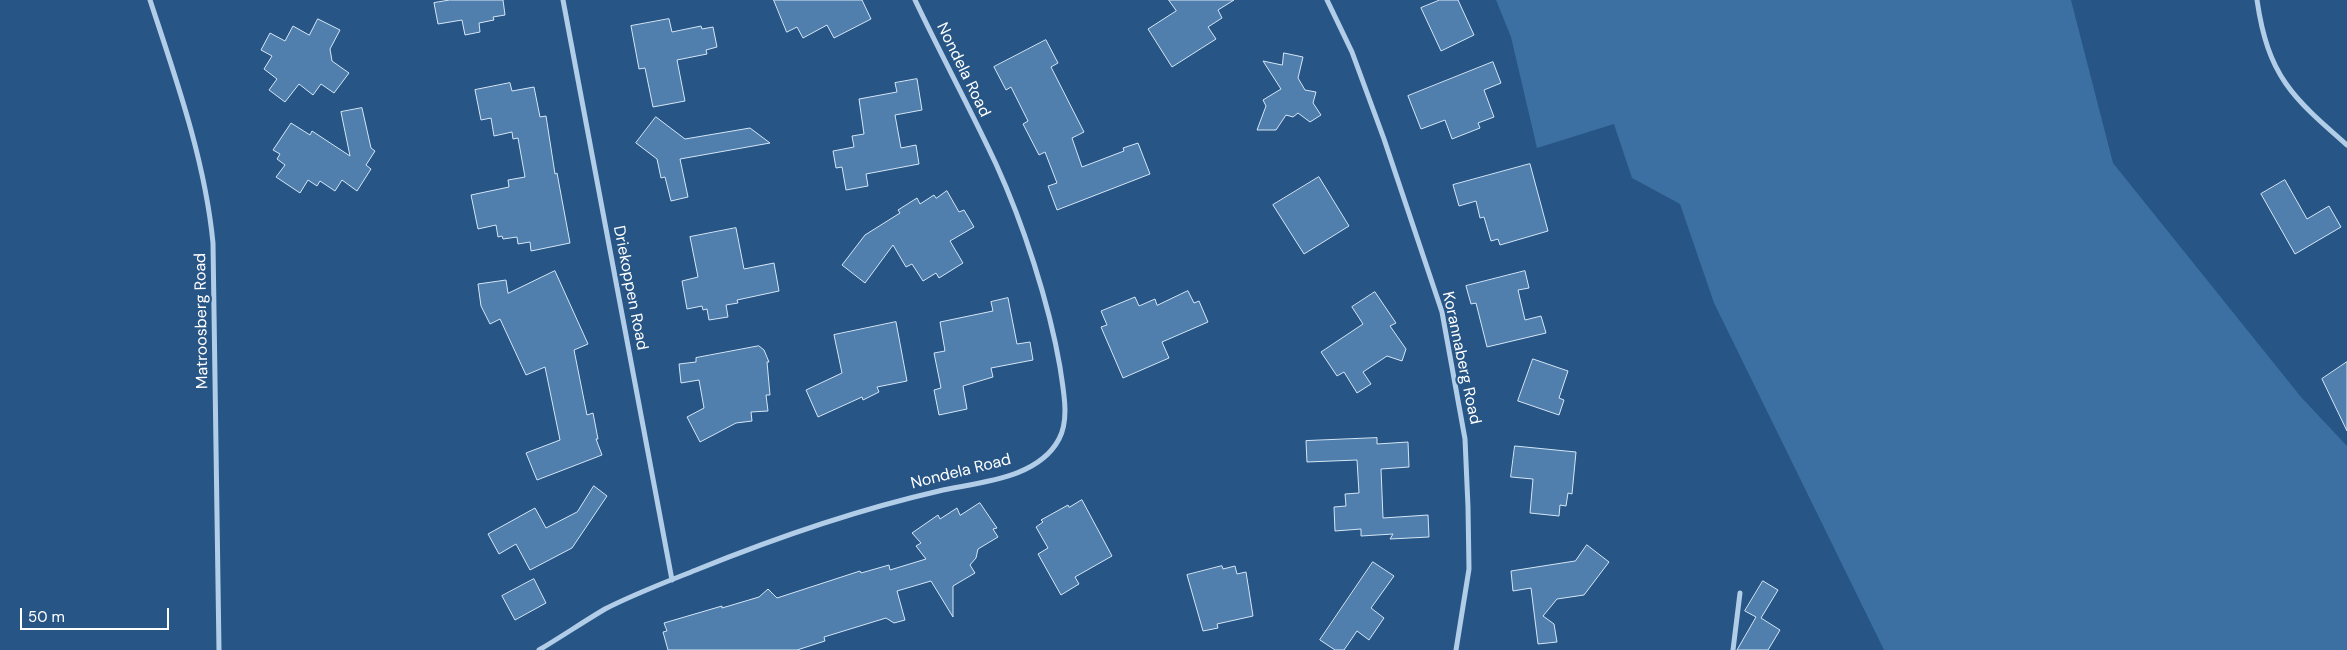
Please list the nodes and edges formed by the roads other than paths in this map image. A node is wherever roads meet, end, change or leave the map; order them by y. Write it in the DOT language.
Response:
graph roads {
  1 [pos="150,0"];
  2 [pos="563,0"];
  3 [pos="915,0"];
  4 [pos="1327,0"];
  5 [pos="2257,0"];
  6 [pos="2347,145"];
  7 [pos="672,580"];
  8 [pos="1740,592"];
  9 [pos="219,650"];
  10 [pos="539,650"];
  11 [pos="1456,650"];
  12 [pos="1733,650"];
  1 -- 9 [label="street, Matroosberg Road"];
  2 -- 7 [label="street, Driekoppen Road"];
  3 -- 7 [label="street, Nondela Road"];
  4 -- 11 [label="street, Korannaberg Road"];
  5 -- 6 [label="street"];
  7 -- 10 [label="street, Nondela Road"];
  8 -- 12 [label="street"];
}
